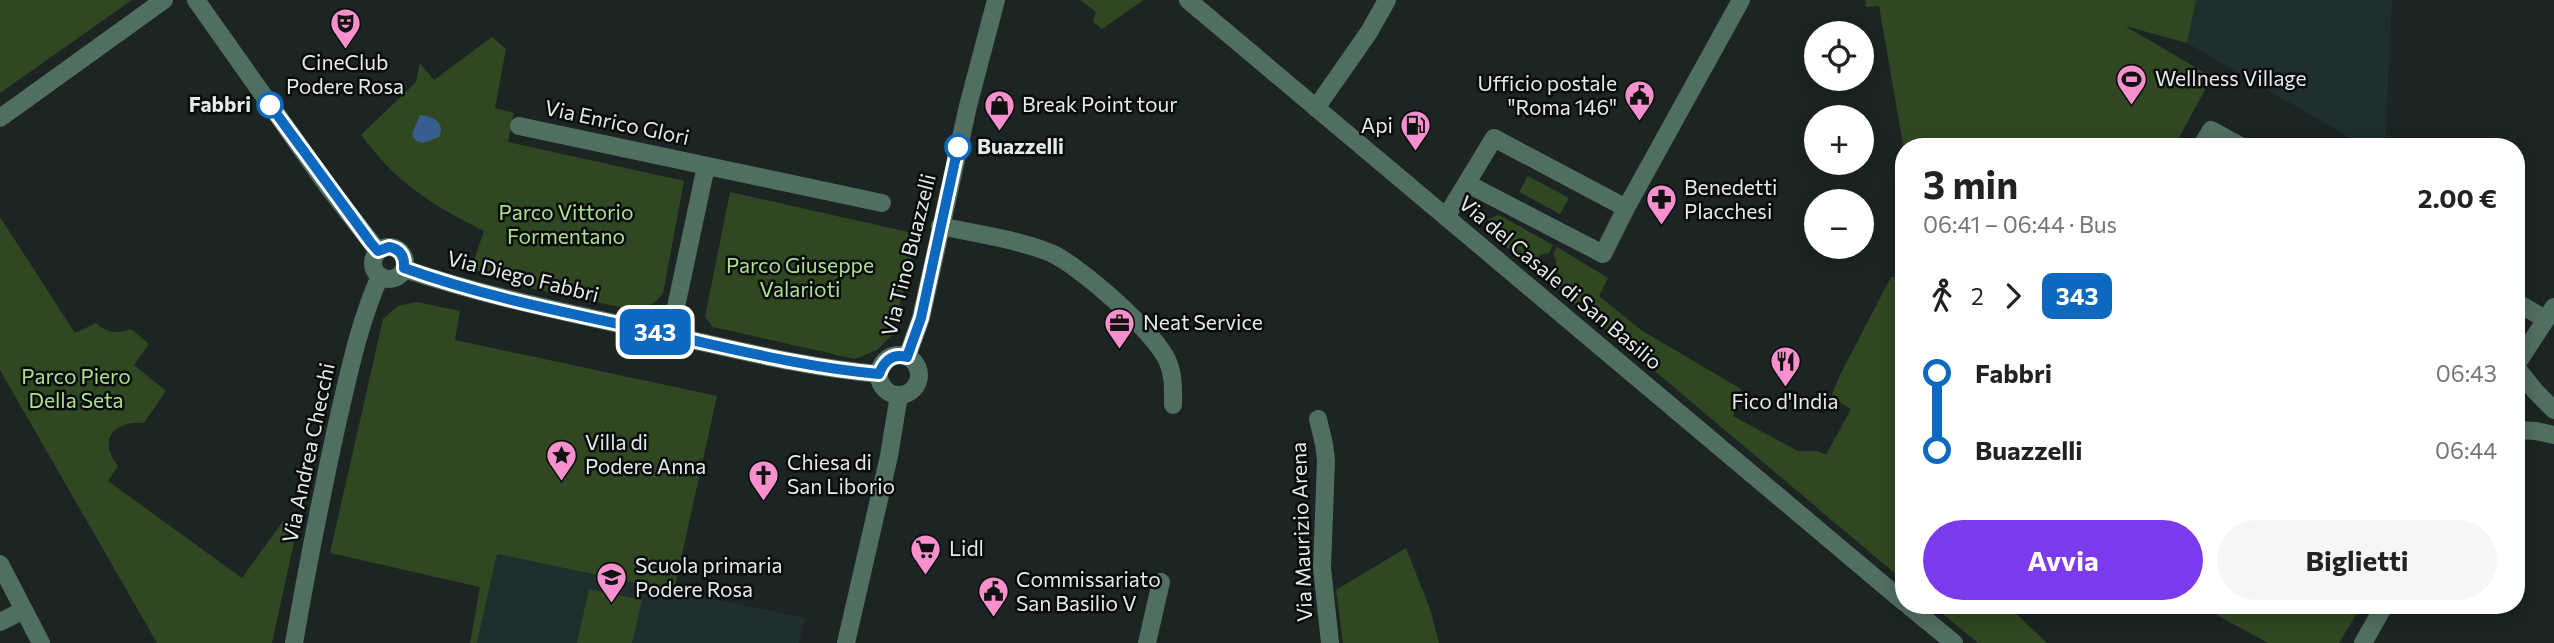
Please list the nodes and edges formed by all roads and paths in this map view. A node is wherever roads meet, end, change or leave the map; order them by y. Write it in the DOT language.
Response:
graph roads {
  1 [pos="164,0"];
  2 [pos="196,0"];
  3 [pos="996,0"];
  4 [pos="1188,0"];
  5 [pos="1387,0"];
  6 [pos="1736,2"];
  7 [pos="1316,108"];
  8 [pos="0,118"];
  9 [pos="519,126"];
  10 [pos="2206,138"];
  11 [pos="2226,138"];
  12 [pos="706,166"];
  13 [pos="1468,184"];
  14 [pos="882,203"];
  15 [pos="1626,208"];
  16 [pos="1447,217"];
  17 [pos="940,226"];
  18 [pos="378,251"];
  19 [pos="404,268"];
  20 [pos="380,276"];
  21 [pos="2525,305"];
  22 [pos="2550,313"];
  23 [pos="670,335"];
  24 [pos="2525,352"];
  25 [pos="907,357"];
  26 [pos="879,374"];
  27 [pos="2525,378"];
  28 [pos="900,395"];
  29 [pos="1173,405"];
  30 [pos="2554,410"];
  31 [pos="1318,419"];
  32 [pos="2525,430"];
  33 [pos="2554,435"];
  34 [pos="0,564"];
  35 [pos="1161,582"];
  36 [pos="1895,593"];
  37 [pos="24,611"];
  38 [pos="1919,614"];
  39 [pos="2379,614"];
  40 [pos="0,622"];
  41 [pos="41,643"];
  42 [pos="293,643"];
  43 [pos="846,643"];
  44 [pos="1147,643"];
  45 [pos="1330,643"];
  46 [pos="1954,643"];
  47 [pos="2363,643"];
  1 -- 8 [label="street"];
  2 -- 18 [label="street"];
  3 -- 17 [label="street, Via Tino Buazzelli"];
  4 -- 7 [label="street, Via del Casale di San Basilio"];
  5 -- 7 [label="street"];
  6 -- 15 [label="street"];
  7 -- 16 [label="street, Via del Casale di San Basilio"];
  9 -- 12 [label="street, Via Enrico Glori"];
  10 -- 11 [label="street"];
  12 -- 14 [label="street, Via Enrico Glori"];
  12 -- 23 [label="street, Via Enrico Glori"];
  13 -- 15 [label="street"];
  13 -- 15 [label="street"];
  13 -- 16 [label="street"];
  16 -- 36 [label="street, Via del Casale di San Basilio"];
  17 -- 25 [label="street, Via Tino Buazzelli"];
  17 -- 29 [label="street"];
  18 -- 19 [label="street"];
  18 -- 20 [label="street"];
  19 -- 20 [label="street"];
  19 -- 23 [label="street, Via Diego Fabbri"];
  20 -- 42 [label="street, Via Andrea Checchi"];
  21 -- 22 [label="street"];
  22 -- 24 [label="street"];
  23 -- 26 [label="street, Via Diego Fabbri"];
  25 -- 26 [label="street"];
  25 -- 28 [label="street"];
  26 -- 28 [label="street"];
  27 -- 30 [label="street"];
  28 -- 43 [label="street"];
  31 -- 45 [label="street, Via Maurizio Arena"];
  32 -- 33 [label="street"];
  34 -- 37 [label="street"];
  35 -- 44 [label="street"];
  37 -- 40 [label="street"];
  37 -- 41 [label="street"];
  38 -- 46 [label="street"];
  39 -- 47 [label="street"];
}
